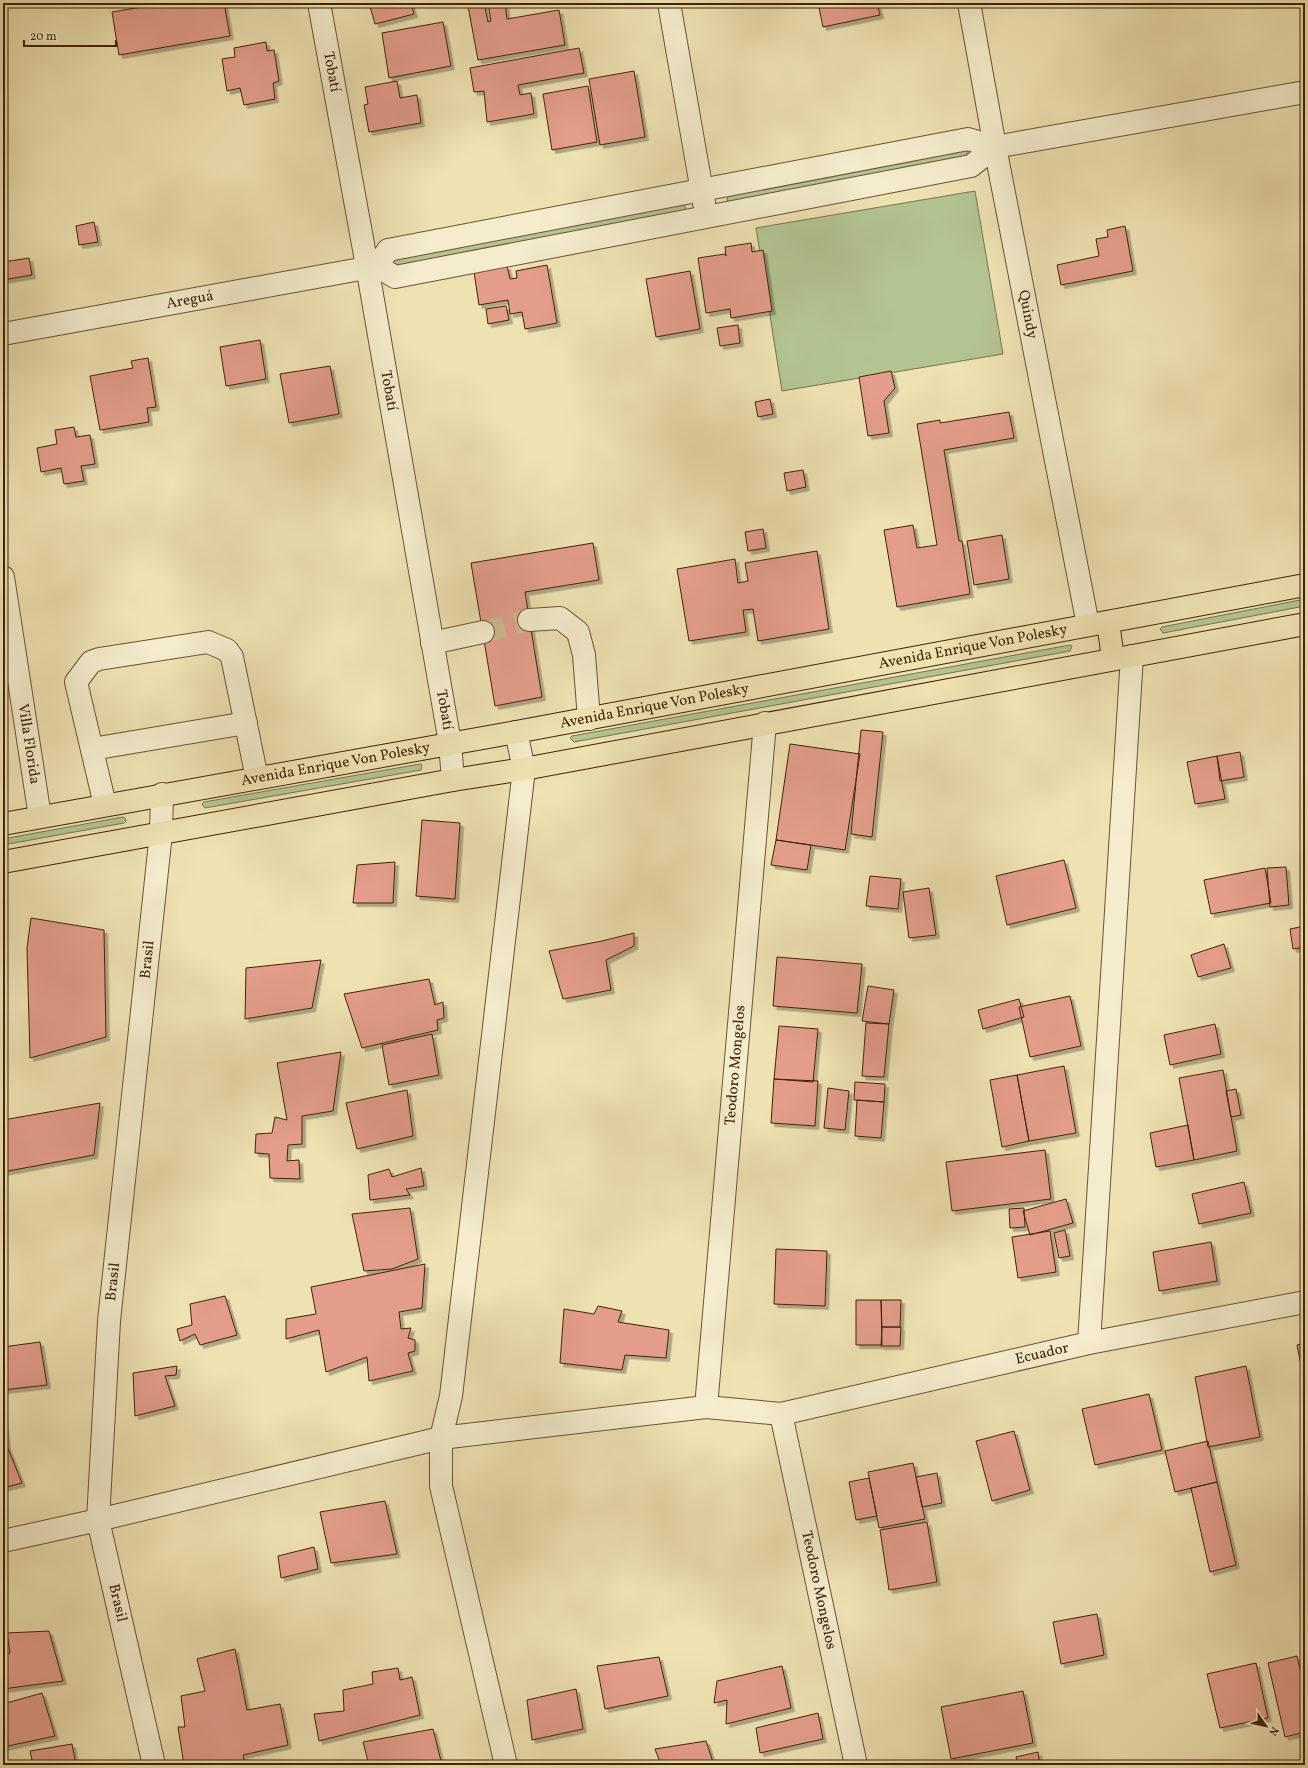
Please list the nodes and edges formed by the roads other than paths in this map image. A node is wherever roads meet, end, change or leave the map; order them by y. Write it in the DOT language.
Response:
graph roads {
  1 [pos="319,3"];
  2 [pos="669,3"];
  3 [pos="968,3"];
  4 [pos="1305,92"];
  5 [pos="995,147"];
  6 [pos="702,190"];
  7 [pos="707,217"];
  8 [pos="372,267"];
  9 [pos="3,334"];
  10 [pos="3,577"];
  11 [pos="1305,585"];
  12 [pos="529,620"];
  13 [pos="1098,623"];
  14 [pos="1305,624"];
  15 [pos="483,632"];
  16 [pos="432,643"];
  17 [pos="1123,657"];
  18 [pos="589,719"];
  19 [pos="246,723"];
  20 [pos="766,723"];
  21 [pos="516,732"];
  22 [pos="450,743"];
  23 [pos="92,749"];
  24 [pos="524,769"];
  25 [pos="257,778"];
  26 [pos="453,780"];
  27 [pos="162,794"];
  28 [pos="104,805"];
  29 [pos="40,817"];
  30 [pos="3,824"];
  31 [pos="161,833"];
  32 [pos="3,862"];
  33 [pos="1305,1302"];
  34 [pos="1089,1343"];
  35 [pos="706,1407"];
  36 [pos="781,1414"];
  37 [pos="441,1438"];
  38 [pos="98,1520"];
  39 [pos="3,1540"];
  40 [pos="154,1765"];
  41 [pos="506,1765"];
  42 [pos="856,1765"];
  1 -- 8 [label="street, Tobatí"];
  2 -- 6 [label="street"];
  3 -- 5 [label="street, Quindy"];
  4 -- 5 [label="street"];
  5 -- 6 [label="street"];
  5 -- 7 [label="street"];
  5 -- 13 [label="street, Quindy"];
  6 -- 7 [label="street"];
  6 -- 8 [label="street"];
  7 -- 8 [label="street"];
  8 -- 9 [label="street, Areguá"];
  8 -- 16 [label="street, Tobatí"];
  10 -- 29 [label="street, Villa Florida"];
  11 -- 13 [label="main road, Avenida Enrique Von Polesky"];
  12 -- 18 [label="street"];
  13 -- 17 [label="main road"];
  13 -- 18 [label="main road, Avenida Enrique Von Polesky"];
  14 -- 17 [label="main road"];
  15 -- 16 [label="street"];
  16 -- 22 [label="street, Tobatí"];
  17 -- 20 [label="main road"];
  17 -- 34 [label="street"];
  18 -- 21 [label="main road, Avenida Enrique Von Polesky"];
  19 -- 23 [label="street"];
  19 -- 23 [label="street"];
  19 -- 25 [label="street"];
  20 -- 24 [label="main road"];
  20 -- 35 [label="street, Teodoro Mongelos"];
  21 -- 22 [label="main road, Avenida Enrique Von Polesky"];
  21 -- 24 [label="street"];
  22 -- 25 [label="main road, Avenida Enrique Von Polesky"];
  22 -- 26 [label="street, Tobatí"];
  23 -- 28 [label="street"];
  24 -- 26 [label="main road"];
  24 -- 37 [label="street"];
  25 -- 27 [label="main road, Avenida Enrique Von Polesky"];
  26 -- 31 [label="main road"];
  27 -- 28 [label="main road, Avenida Enrique Von Polesky"];
  27 -- 31 [label="street, Brasil"];
  28 -- 29 [label="main road, Avenida Enrique Von Polesky"];
  29 -- 30 [label="main road, Avenida Enrique Von Polesky"];
  31 -- 32 [label="main road"];
  31 -- 38 [label="street, Brasil"];
  33 -- 34 [label="street, Ecuador"];
  34 -- 36 [label="street, Ecuador"];
  35 -- 36 [label="street, Ecuador"];
  35 -- 37 [label="street, Ecuador"];
  36 -- 42 [label="street, Teodoro Mongelos"];
  37 -- 38 [label="street, Ecuador"];
  37 -- 41 [label="street"];
  38 -- 39 [label="street, Ecuador"];
  38 -- 40 [label="street, Brasil"];
}
